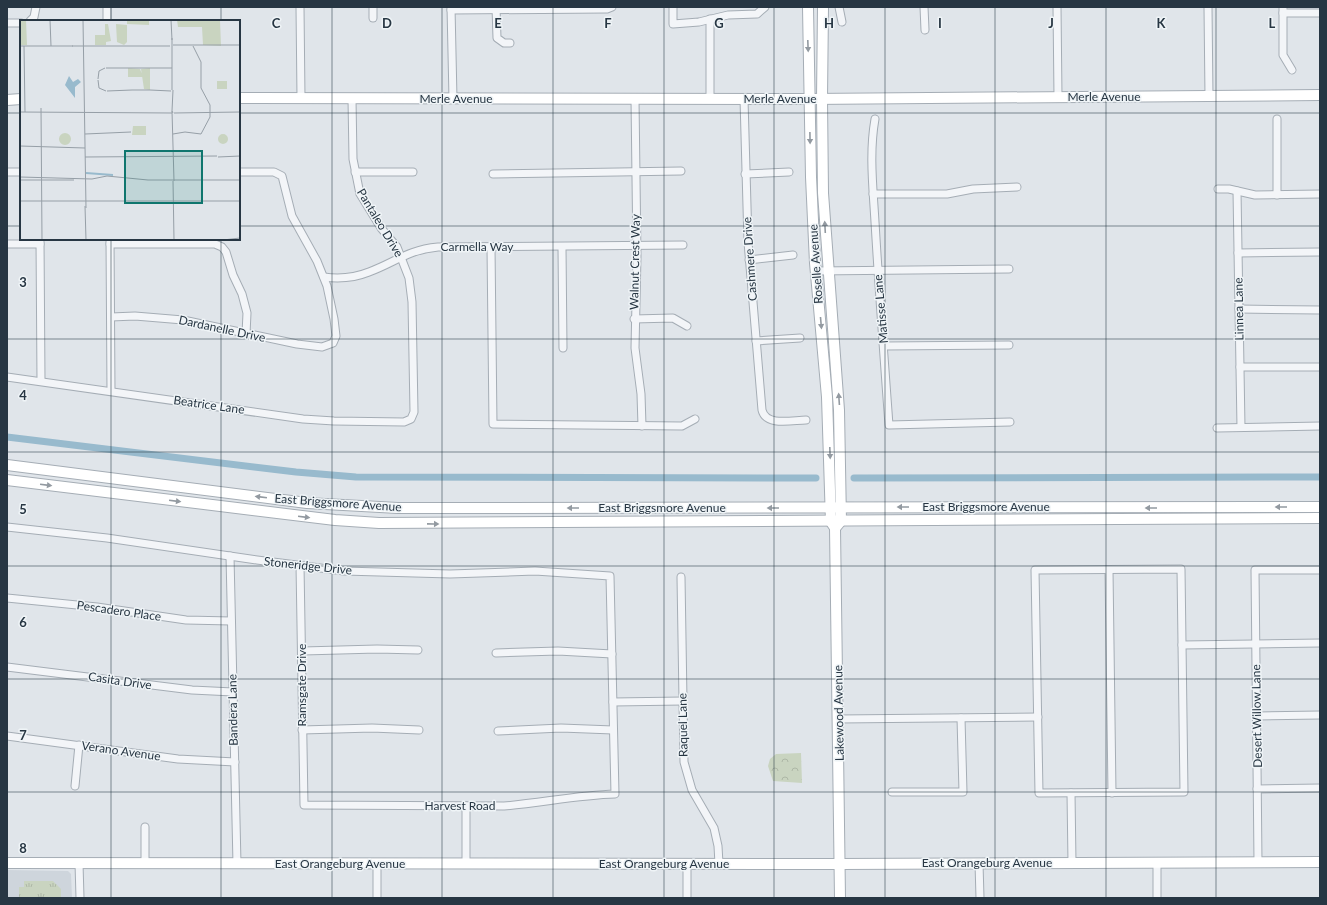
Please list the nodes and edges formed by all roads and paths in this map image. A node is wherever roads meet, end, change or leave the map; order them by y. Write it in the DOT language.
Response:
graph roads {
  1 [pos="36,7"];
  2 [pos="107,7"];
  3 [pos="300,7"];
  4 [pos="373,7"];
  5 [pos="612,7"];
  6 [pos="673,7"];
  7 [pos="808,7"];
  8 [pos="823,7"];
  9 [pos="839,7"];
  10 [pos="924,7"];
  11 [pos="1057,7"];
  12 [pos="1208,7"];
  13 [pos="451,8"];
  14 [pos="496,8"];
  15 [pos="764,8"];
  16 [pos="1283,10"];
  17 [pos="1320,13"];
  18 [pos="373,18"];
  19 [pos="710,19"];
  20 [pos="32,20"];
  21 [pos="108,20"];
  22 [pos="20,22"];
  23 [pos="842,22"];
  24 [pos="7,23"];
  25 [pos="925,30"];
  26 [pos="510,43"];
  27 [pos="1292,70"];
  28 [pos="1320,95"];
  29 [pos="1209,97"];
  30 [pos="240,98"];
  31 [pos="301,98"];
  32 [pos="453,98"];
  33 [pos="635,98"];
  34 [pos="710,98"];
  35 [pos="822,98"];
  36 [pos="1058,98"];
  37 [pos="20,99"];
  38 [pos="352,99"];
  39 [pos="744,99"];
  40 [pos="810,99"];
  41 [pos="7,100"];
  42 [pos="875,119"];
  43 [pos="1276,119"];
  44 [pos="681,171"];
  45 [pos="7,172"];
  46 [pos="20,172"];
  47 [pos="240,172"];
  48 [pos="355,172"];
  49 [pos="413,172"];
  50 [pos="636,172"];
  51 [pos="789,172"];
  52 [pos="493,174"];
  53 [pos="745,174"];
  54 [pos="1017,187"];
  55 [pos="1218,189"];
  56 [pos="1238,191"];
  57 [pos="873,194"];
  58 [pos="1320,194"];
  59 [pos="1278,195"];
  60 [pos="110,241"];
  61 [pos="40,242"];
  62 [pos="7,244"];
  63 [pos="683,245"];
  64 [pos="562,246"];
  65 [pos="637,246"];
  66 [pos="490,247"];
  67 [pos="1320,252"];
  68 [pos="1238,254"];
  69 [pos="793,255"];
  70 [pos="401,256"];
  71 [pos="749,260"];
  72 [pos="1009,269"];
  73 [pos="877,270"];
  74 [pos="816,271"];
  75 [pos="828,271"];
  76 [pos="324,277"];
  77 [pos="1239,309"];
  78 [pos="1320,310"];
  79 [pos="111,317"];
  80 [pos="634,319"];
  81 [pos="687,326"];
  82 [pos="246,334"];
  83 [pos="800,338"];
  84 [pos="756,341"];
  85 [pos="1009,345"];
  86 [pos="884,346"];
  87 [pos="563,348"];
  88 [pos="1240,367"];
  89 [pos="1320,368"];
  90 [pos="7,377"];
  91 [pos="41,381"];
  92 [pos="111,391"];
  93 [pos="411,419"];
  94 [pos="695,419"];
  95 [pos="806,420"];
  96 [pos="1010,422"];
  97 [pos="642,426"];
  98 [pos="1320,426"];
  99 [pos="1241,427"];
  100 [pos="1217,428"];
  101 [pos="7,465"];
  102 [pos="7,480"];
  103 [pos="836,507"];
  104 [pos="1320,507"];
  105 [pos="1320,518"];
  106 [pos="836,524"];
  107 [pos="7,527"];
  108 [pos="230,556"];
  109 [pos="300,565"];
  110 [pos="1109,570"];
  111 [pos="1320,570"];
  112 [pos="680,577"];
  113 [pos="7,598"];
  114 [pos="231,621"];
  115 [pos="1256,643"];
  116 [pos="1320,643"];
  117 [pos="1182,645"];
  118 [pos="418,650"];
  119 [pos="303,651"];
  120 [pos="496,653"];
  121 [pos="612,654"];
  122 [pos="7,667"];
  123 [pos="233,692"];
  124 [pos="683,701"];
  125 [pos="613,702"];
  126 [pos="1320,715"];
  127 [pos="1257,716"];
  128 [pos="1038,717"];
  129 [pos="961,718"];
  130 [pos="839,719"];
  131 [pos="302,730"];
  132 [pos="419,730"];
  133 [pos="613,730"];
  134 [pos="498,731"];
  135 [pos="7,736"];
  136 [pos="79,745"];
  137 [pos="235,762"];
  138 [pos="75,786"];
  139 [pos="1320,788"];
  140 [pos="1257,789"];
  141 [pos="892,792"];
  142 [pos="1071,793"];
  143 [pos="1112,793"];
  144 [pos="304,805"];
  145 [pos="466,806"];
  146 [pos="145,827"];
  147 [pos="1258,862"];
  148 [pos="1320,862"];
  149 [pos="7,863"];
  150 [pos="79,863"];
  151 [pos="145,863"];
  152 [pos="979,863"];
  153 [pos="1072,863"];
  154 [pos="1157,863"];
  155 [pos="237,864"];
  156 [pos="377,864"];
  157 [pos="466,864"];
  158 [pos="687,864"];
  159 [pos="719,864"];
  160 [pos="840,864"];
  161 [pos="80,898"];
  162 [pos="377,898"];
  163 [pos="688,898"];
  164 [pos="840,898"];
  165 [pos="980,898"];
  166 [pos="1157,898"];
  1 -- 20 [label="street"];
  2 -- 21 [label="street"];
  3 -- 31 [label="street"];
  4 -- 18 [label="street"];
  5 -- 14 [label="street"];
  6 -- 19 [label="street"];
  7 -- 40 [label="main road, Roselle Avenue, one-way"];
  8 -- 35 [label="main road, Roselle Avenue"];
  9 -- 23 [label="street"];
  10 -- 25 [label="street"];
  11 -- 36 [label="street"];
  12 -- 29 [label="street"];
  13 -- 14 [label="street"];
  13 -- 32 [label="street"];
  14 -- 26 [label="street"];
  15 -- 19 [label="street"];
  16 -- 17 [label="street"];
  16 -- 27 [label="street"];
  19 -- 34 [label="street"];
  22 -- 24 [label="street"];
  28 -- 29 [label="main road, Merle Avenue"];
  29 -- 36 [label="main road, Merle Avenue"];
  30 -- 31 [label="main road, Merle Avenue"];
  31 -- 38 [label="main road, Merle Avenue"];
  32 -- 33 [label="main road, Merle Avenue"];
  32 -- 38 [label="main road, Merle Avenue"];
  33 -- 34 [label="main road, Merle Avenue"];
  33 -- 50 [label="street, Walnut Crest Way"];
  34 -- 39 [label="main road, Merle Avenue"];
  35 -- 36 [label="main road, Merle Avenue"];
  35 -- 40 [label="main road, Merle Avenue"];
  75 -- 35 [label="main road, Roselle Avenue, one-way"];
  37 -- 41 [label="main road"];
  38 -- 48 [label="street, Pantaleo Drive"];
  39 -- 40 [label="main road, Merle Avenue"];
  39 -- 53 [label="street, Cashmere Drive"];
  40 -- 74 [label="main road, Roselle Avenue, one-way"];
  42 -- 57 [label="street, Matisse Lane"];
  43 -- 59 [label="street"];
  44 -- 50 [label="street"];
  45 -- 46 [label="street"];
  47 -- 76 [label="street"];
  48 -- 49 [label="street"];
  48 -- 70 [label="street, Pantaleo Drive"];
  50 -- 52 [label="street"];
  50 -- 65 [label="street, Walnut Crest Way"];
  51 -- 53 [label="street"];
  53 -- 71 [label="street, Cashmere Drive"];
  54 -- 57 [label="street"];
  55 -- 56 [label="street"];
  56 -- 59 [label="street"];
  56 -- 68 [label="street, Linnea Lane"];
  57 -- 73 [label="street, Matisse Lane"];
  58 -- 59 [label="street"];
  60 -- 79 [label="street"];
  60 -- 82 [label="street"];
  61 -- 62 [label="street"];
  61 -- 91 [label="street"];
  63 -- 65 [label="street, Carmella Way"];
  64 -- 65 [label="street, Carmella Way"];
  64 -- 66 [label="street, Carmella Way"];
  64 -- 87 [label="street"];
  65 -- 80 [label="street, Walnut Crest Way"];
  66 -- 70 [label="street, Carmella Way"];
  66 -- 97 [label="street"];
  67 -- 68 [label="street"];
  68 -- 77 [label="street, Linnea Lane"];
  69 -- 71 [label="street"];
  70 -- 76 [label="street, Carmella Way"];
  70 -- 93 [label="street, Pantaleo Drive"];
  71 -- 84 [label="street, Cashmere Drive"];
  72 -- 73 [label="street"];
  73 -- 75 [label="street"];
  73 -- 86 [label="street, Matisse Lane"];
  74 -- 75 [label="street"];
  74 -- 103 [label="main road, Roselle Avenue, one-way"];
  103 -- 75 [label="main road, Roselle Avenue, one-way"];
  76 -- 82 [label="street, Dardanelle Drive"];
  77 -- 78 [label="street"];
  77 -- 88 [label="street, Linnea Lane"];
  79 -- 82 [label="street, Dardanelle Drive"];
  79 -- 92 [label="street"];
  80 -- 81 [label="street"];
  80 -- 97 [label="street, Walnut Crest Way"];
  83 -- 84 [label="street"];
  84 -- 95 [label="street, Cashmere Drive"];
  85 -- 86 [label="street"];
  86 -- 96 [label="street, Matisse Lane"];
  88 -- 89 [label="street"];
  88 -- 99 [label="street, Linnea Lane"];
  90 -- 91 [label="street, Beatrice Lane"];
  91 -- 92 [label="street, Beatrice Lane"];
  92 -- 93 [label="street, Beatrice Lane"];
  94 -- 97 [label="street"];
  98 -- 99 [label="street"];
  99 -- 100 [label="street"];
  103 -- 101 [label="main road, East Briggsmore Avenue, one-way"];
  102 -- 106 [label="main road, East Briggsmore Avenue, one-way"];
  104 -- 103 [label="main road, East Briggsmore Avenue, one-way"];
  103 -- 106 [label="main road, Roselle Avenue"];
  105 -- 106 [label="main road, East Briggsmore Avenue"];
  106 -- 130 [label="main road, Lakewood Avenue"];
  107 -- 108 [label="street, Stoneridge Drive"];
  108 -- 109 [label="street, Stoneridge Drive"];
  108 -- 114 [label="street, Bandera Lane"];
  109 -- 119 [label="street, Ramsgate Drive"];
  109 -- 121 [label="street, Stoneridge Drive"];
  110 -- 117 [label="street"];
  110 -- 128 [label="street"];
  110 -- 143 [label="street"];
  111 -- 115 [label="street, Desert Willow Lane"];
  112 -- 124 [label="street, Raquel Lane"];
  113 -- 114 [label="street, Pescadero Place"];
  114 -- 123 [label="street, Bandera Lane"];
  115 -- 116 [label="street"];
  115 -- 117 [label="street"];
  115 -- 127 [label="street, Desert Willow Lane"];
  117 -- 143 [label="street"];
  118 -- 119 [label="street"];
  119 -- 131 [label="street, Ramsgate Drive"];
  120 -- 121 [label="street"];
  121 -- 125 [label="street"];
  122 -- 123 [label="street, Casita Drive"];
  123 -- 137 [label="street, Bandera Lane"];
  124 -- 125 [label="street"];
  124 -- 159 [label="street, Raquel Lane"];
  125 -- 133 [label="street"];
  126 -- 127 [label="street"];
  127 -- 140 [label="street, Desert Willow Lane"];
  128 -- 129 [label="street"];
  128 -- 142 [label="street"];
  129 -- 130 [label="street"];
  129 -- 141 [label="street"];
  130 -- 160 [label="main road, Lakewood Avenue"];
  131 -- 132 [label="street"];
  131 -- 144 [label="street, Ramsgate Drive"];
  133 -- 134 [label="street"];
  133 -- 145 [label="street, Harvest Road"];
  135 -- 136 [label="street, Verano Avenue"];
  136 -- 137 [label="street, Verano Avenue"];
  136 -- 138 [label="street"];
  137 -- 155 [label="street, Bandera Lane"];
  139 -- 140 [label="street"];
  140 -- 147 [label="street, Desert Willow Lane"];
  142 -- 143 [label="street"];
  142 -- 153 [label="street"];
  144 -- 145 [label="street, Harvest Road"];
  145 -- 157 [label="street"];
  146 -- 151 [label="street"];
  147 -- 148 [label="main road, East Orangeburg Avenue"];
  147 -- 154 [label="main road, East Orangeburg Avenue"];
  149 -- 150 [label="main road, East Orangeburg Avenue"];
  150 -- 151 [label="main road, East Orangeburg Avenue"];
  150 -- 161 [label="street"];
  151 -- 155 [label="main road, East Orangeburg Avenue"];
  152 -- 153 [label="main road, East Orangeburg Avenue"];
  152 -- 160 [label="main road, East Orangeburg Avenue"];
  152 -- 165 [label="street"];
  153 -- 154 [label="main road, East Orangeburg Avenue"];
  154 -- 166 [label="street"];
  155 -- 156 [label="main road, East Orangeburg Avenue"];
  156 -- 157 [label="main road, East Orangeburg Avenue"];
  156 -- 162 [label="street"];
  157 -- 158 [label="main road, East Orangeburg Avenue"];
  158 -- 159 [label="main road, East Orangeburg Avenue"];
  158 -- 163 [label="street"];
  159 -- 160 [label="main road, East Orangeburg Avenue"];
  160 -- 164 [label="main road, Lakewood Avenue"];
}
